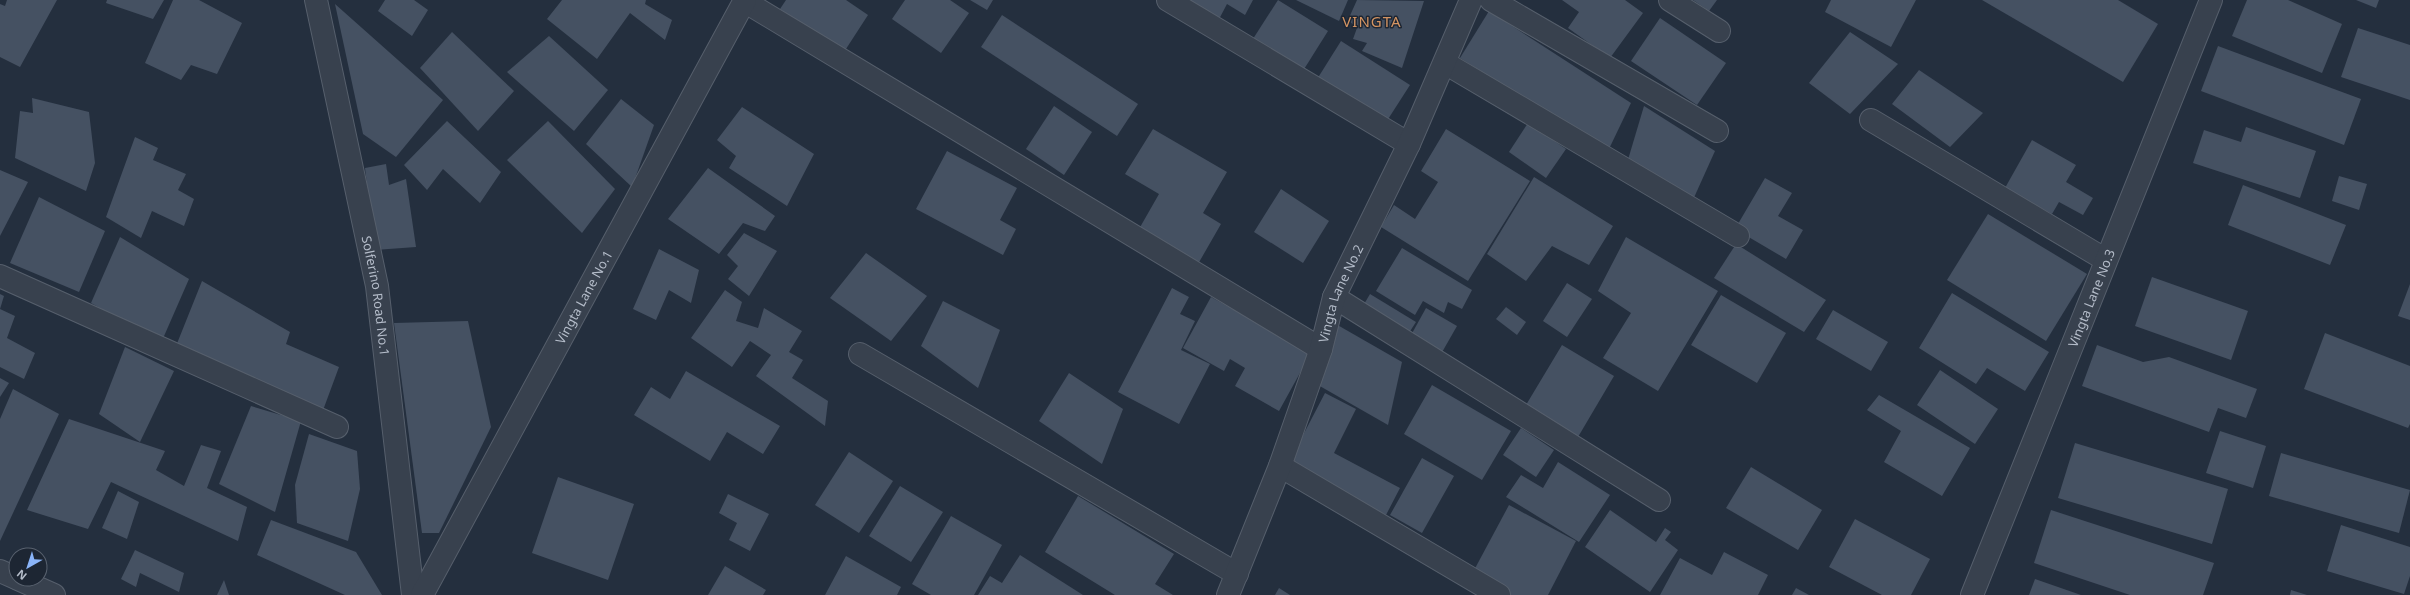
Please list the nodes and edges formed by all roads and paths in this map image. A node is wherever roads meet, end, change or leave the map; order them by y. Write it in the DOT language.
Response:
graph roads {
  1 [pos="316,0"];
  2 [pos="1168,0"];
  3 [pos="1471,0"];
  4 [pos="1491,0"];
  5 [pos="1670,0"];
  6 [pos="2211,0"];
  7 [pos="745,1"];
  8 [pos="1719,31"];
  9 [pos="1445,63"];
  10 [pos="1871,120"];
  11 [pos="1717,131"];
  12 [pos="1409,144"];
  13 [pos="1738,236"];
  14 [pos="2106,260"];
  15 [pos="0,276"];
  16 [pos="1334,297"];
  17 [pos="1321,349"];
  18 [pos="860,354"];
  19 [pos="337,427"];
  20 [pos="1280,466"];
  21 [pos="1659,500"];
  22 [pos="1238,574"];
  23 [pos="37,587"];
  24 [pos="54,595"];
  25 [pos="413,595"];
  26 [pos="422,595"];
  27 [pos="1228,595"];
  28 [pos="1499,595"];
  29 [pos="1972,595"];
  1 -- 25 [label="street, Solferino Road No.1"];
  2 -- 12 [label="street"];
  3 -- 9 [label="street, Vingta Lane No.2"];
  4 -- 11 [label="street"];
  5 -- 8 [label="street"];
  6 -- 14 [label="street, Vingta Lane No.3"];
  7 -- 17 [label="street"];
  7 -- 26 [label="street, Vingta Lane No.1"];
  9 -- 12 [label="street, Vingta Lane No.2"];
  9 -- 13 [label="street"];
  10 -- 14 [label="street"];
  12 -- 16 [label="street, Vingta Lane No.2"];
  14 -- 29 [label="street, Vingta Lane No.3"];
  15 -- 19 [label="street"];
  16 -- 17 [label="street, Vingta Lane No.2"];
  16 -- 21 [label="street"];
  17 -- 20 [label="street, Vingta Lane No.2"];
  18 -- 22 [label="street"];
  20 -- 22 [label="street, Vingta Lane No.2"];
  20 -- 28 [label="street"];
  22 -- 27 [label="street, Vingta Lane No.2"];
  23 -- 24 [label="street"];
}
